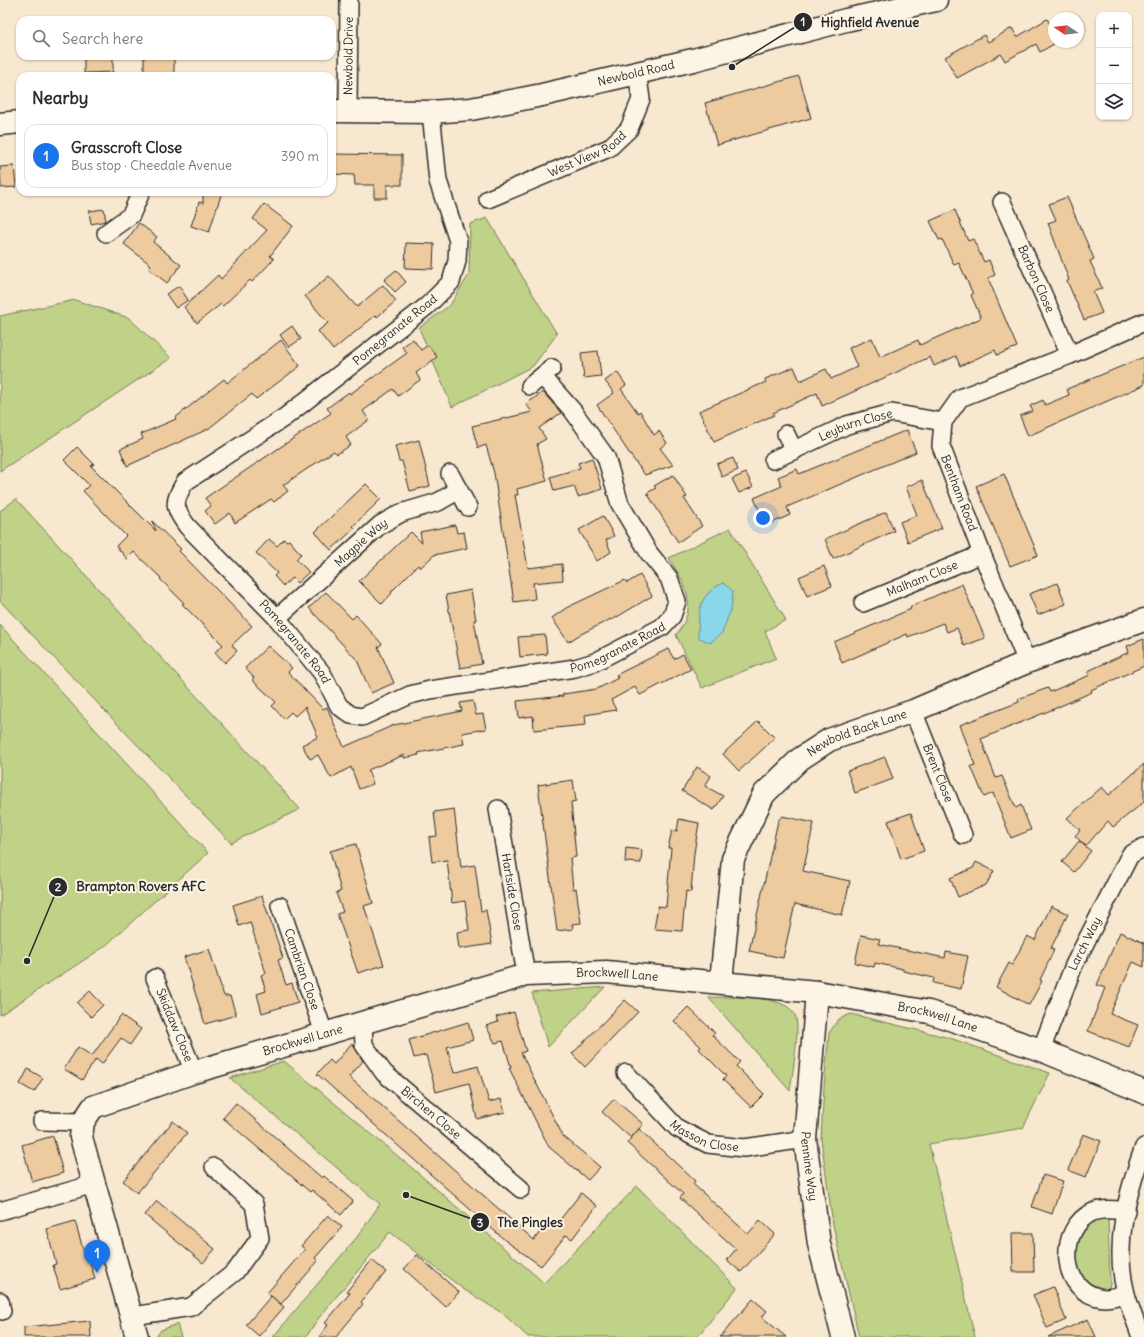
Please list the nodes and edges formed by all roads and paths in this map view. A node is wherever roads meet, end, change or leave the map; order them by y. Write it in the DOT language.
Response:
graph roads {
  1 [pos="349,0"];
  2 [pos="936,0"];
  3 [pos="636,72"];
  4 [pos="340,111"];
  5 [pos="431,112"];
  6 [pos="16,122"];
  7 [pos="0,124"];
  8 [pos="139,196"];
  9 [pos="488,199"];
  10 [pos="1002,202"];
  11 [pos="106,233"];
  12 [pos="1144,322"];
  13 [pos="1070,355"];
  14 [pos="542,377"];
  15 [pos="943,422"];
  16 [pos="786,434"];
  17 [pos="794,450"];
  18 [pos="773,460"];
  19 [pos="450,474"];
  20 [pos="459,490"];
  21 [pos="468,507"];
  22 [pos="982,554"];
  23 [pos="863,603"];
  24 [pos="276,618"];
  25 [pos="1144,620"];
  26 [pos="1027,662"];
  27 [pos="912,711"];
  28 [pos="498,809"];
  29 [pos="963,835"];
  30 [pos="1144,847"];
  31 [pos="280,906"];
  32 [pos="526,975"];
  33 [pos="155,978"];
  34 [pos="721,982"];
  35 [pos="817,992"];
  36 [pos="363,1023"];
  37 [pos="324,1033"];
  38 [pos="1041,1050"];
  39 [pos="194,1072"];
  40 [pos="626,1073"];
  41 [pos="1144,1092"];
  42 [pos="88,1114"];
  43 [pos="42,1122"];
  44 [pos="805,1139"];
  45 [pos="1144,1148"];
  46 [pos="214,1168"];
  47 [pos="94,1184"];
  48 [pos="521,1189"];
  49 [pos="0,1210"];
  50 [pos="1126,1211"];
  51 [pos="1126,1294"];
  52 [pos="133,1316"];
  53 [pos="137,1337"];
  54 [pos="843,1337"];
  55 [pos="1141,1337"];
  1 -- 4 [label="street, Newbold Drive"];
  2 -- 3 [label="street, Newbold Road"];
  3 -- 5 [label="street, Newbold Road"];
  3 -- 9 [label="street, West View Road"];
  4 -- 5 [label="street, Newbold Road"];
  5 -- 24 [label="street, Pomegranate Road"];
  6 -- 7 [label="street"];
  8 -- 11 [label="street"];
  10 -- 13 [label="street, Barbon Close"];
  12 -- 13 [label="street"];
  13 -- 15 [label="street"];
  14 -- 24 [label="street, Pomegranate Road"];
  15 -- 17 [label="street, Leyburn Close"];
  15 -- 22 [label="street, Bentham Road"];
  16 -- 17 [label="street"];
  17 -- 18 [label="street, Leyburn Close"];
  19 -- 20 [label="street"];
  20 -- 21 [label="street"];
  20 -- 24 [label="street, Magpie Way"];
  22 -- 23 [label="street, Malham Close"];
  22 -- 26 [label="street, Bentham Road"];
  25 -- 26 [label="street, Newbold Back Lane"];
  26 -- 27 [label="street, Newbold Back Lane"];
  27 -- 29 [label="street, Brent Close"];
  27 -- 34 [label="street, Newbold Back Lane"];
  28 -- 32 [label="street, Hartside Close"];
  30 -- 38 [label="street, Larch Way"];
  31 -- 37 [label="street, Cambrian Close"];
  32 -- 34 [label="street, Brockwell Lane"];
  32 -- 36 [label="street, Brockwell Lane"];
  33 -- 39 [label="street, Skiddaw Close"];
  34 -- 35 [label="street, Brockwell Lane"];
  35 -- 38 [label="street, Brockwell Lane"];
  35 -- 44 [label="street, Pennine Way"];
  36 -- 37 [label="street, Brockwell Lane"];
  36 -- 48 [label="street, Birchen Close"];
  37 -- 39 [label="street, Brockwell Lane"];
  38 -- 41 [label="street, Brockwell Lane"];
  39 -- 42 [label="street, Brockwell Lane"];
  40 -- 44 [label="street, Masson Close"];
  42 -- 43 [label="street, Brockwell Lane"];
  42 -- 47 [label="street"];
  44 -- 54 [label="street, Pennine Way"];
  45 -- 50 [label="street"];
  46 -- 52 [label="street"];
  47 -- 49 [label="street"];
  47 -- 52 [label="street"];
  50 -- 51 [label="street"];
  50 -- 51 [label="street"];
  51 -- 55 [label="street"];
  52 -- 53 [label="street"];
}
